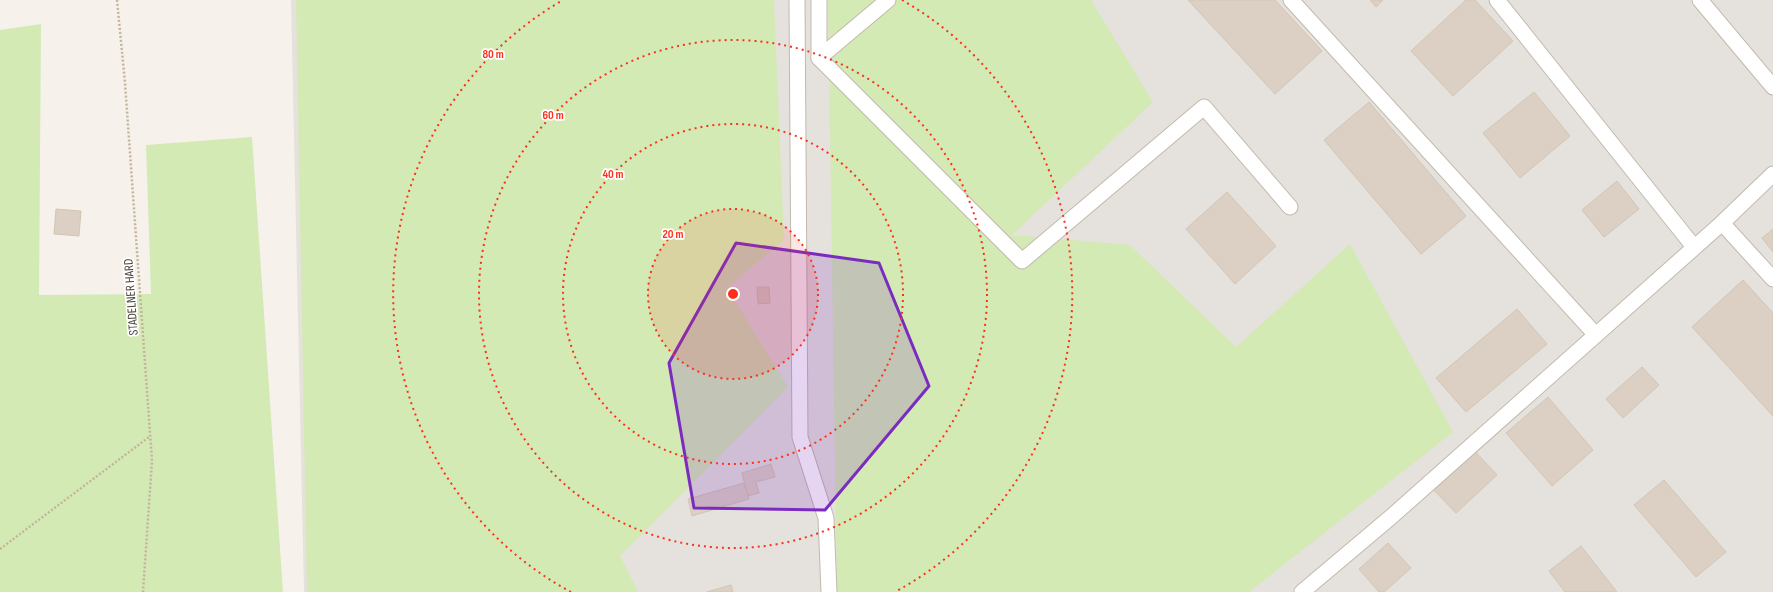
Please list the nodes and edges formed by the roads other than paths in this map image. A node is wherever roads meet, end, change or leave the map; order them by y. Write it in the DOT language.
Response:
graph roads {
  1 [pos="797,0"];
  2 [pos="819,0"];
  3 [pos="888,0"];
  4 [pos="1291,0"];
  5 [pos="1497,0"];
  6 [pos="1700,0"];
  7 [pos="819,58"];
  8 [pos="1773,87"];
  9 [pos="1773,174"];
  10 [pos="1290,207"];
  11 [pos="1722,223"];
  12 [pos="1694,247"];
  13 [pos="1773,279"];
  14 [pos="1595,334"];
  15 [pos="829,592"];
  16 [pos="1302,592"];
  1 -- 15 [label="lane"];
  2 -- 7 [label="lane"];
  3 -- 7 [label="lane"];
  4 -- 14 [label="lane"];
  5 -- 12 [label="lane"];
  6 -- 8 [label="lane"];
  7 -- 10 [label="lane"];
  9 -- 11 [label="lane"];
  11 -- 12 [label="lane"];
  11 -- 13 [label="lane"];
  12 -- 14 [label="lane"];
  14 -- 16 [label="lane"];
}
